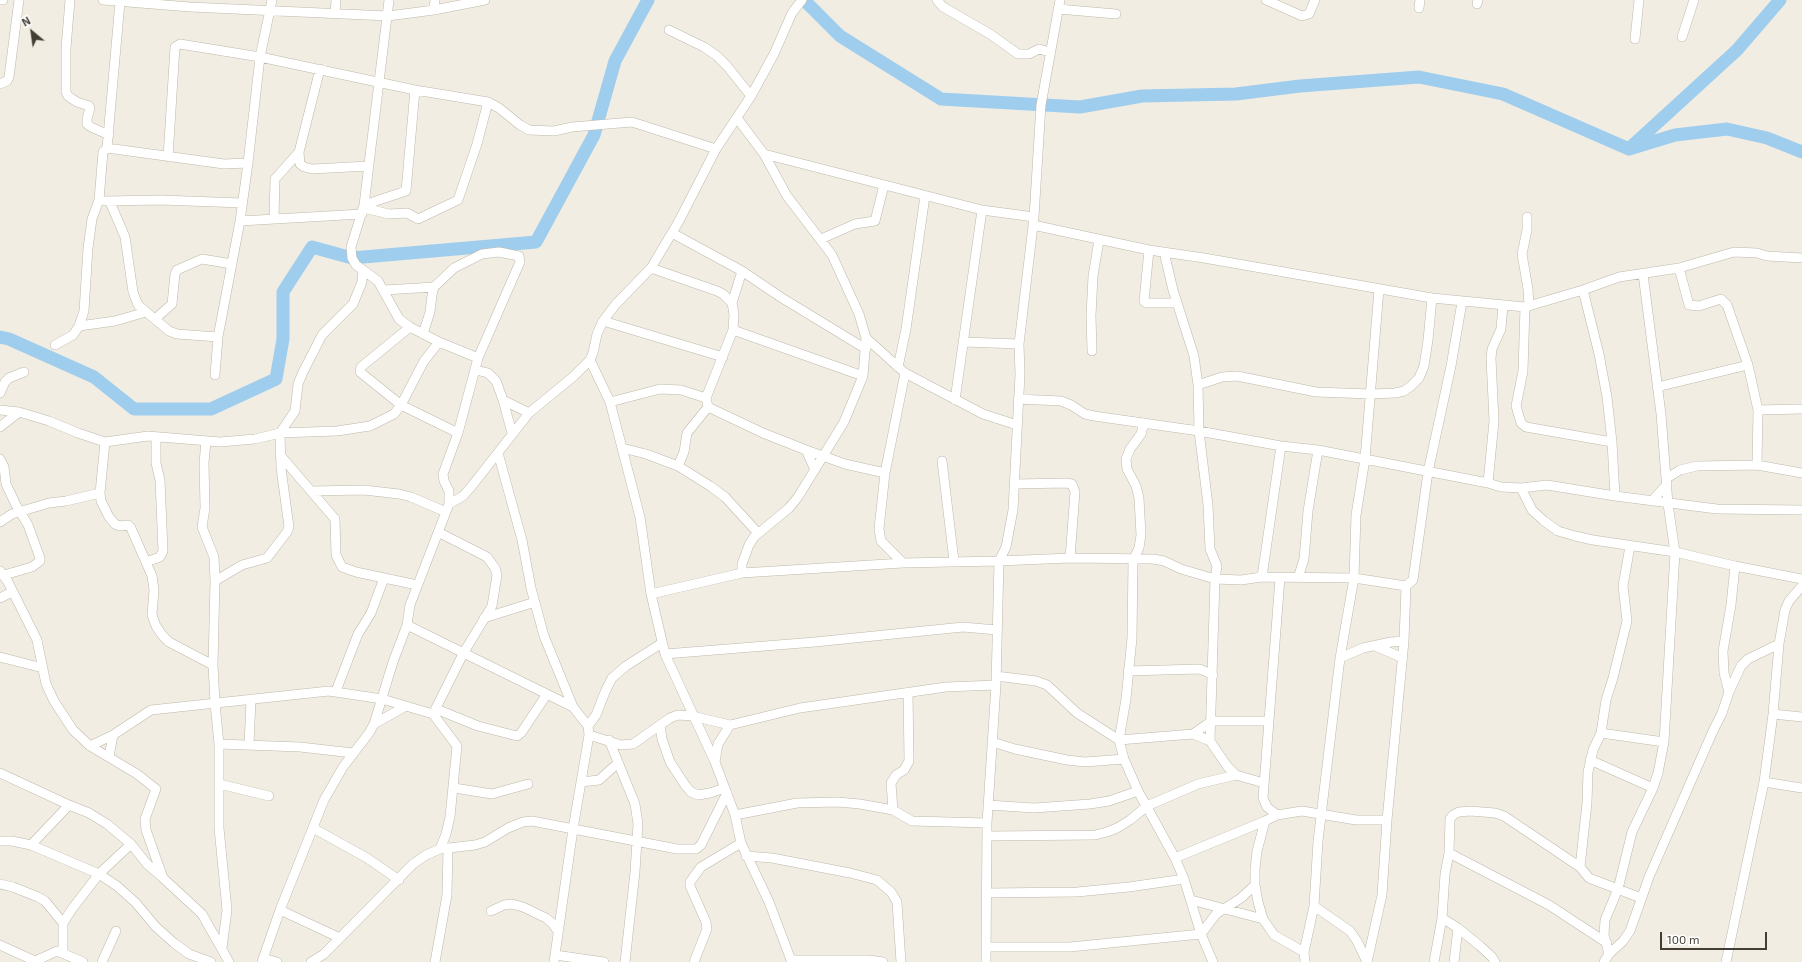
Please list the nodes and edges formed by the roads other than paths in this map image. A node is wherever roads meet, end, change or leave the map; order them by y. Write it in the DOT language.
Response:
graph roads {
  1 [pos="19,0"];
  2 [pos="70,0"];
  3 [pos="103,0"];
  4 [pos="272,0"];
  5 [pos="336,0"];
  6 [pos="388,0"];
  7 [pos="435,0"];
  8 [pos="485,0"];
  9 [pos="802,0"];
  10 [pos="937,0"];
  11 [pos="1266,0"];
  12 [pos="1315,0"];
  13 [pos="1639,0"];
  14 [pos="1694,0"];
  15 [pos="120,2"];
  16 [pos="150,2"];
  17 [pos="215,3"];
  18 [pos="1059,5"];
  19 [pos="269,10"];
  20 [pos="434,10"];
  21 [pos="335,13"];
  22 [pos="1116,14"];
  23 [pos="388,16"];
  24 [pos="669,30"];
  25 [pos="1682,38"];
  26 [pos="1635,39"];
  27 [pos="1050,52"];
  28 [pos="260,57"];
  29 [pos="320,69"];
  30 [pos="378,82"];
  31 [pos="0,84"];
  32 [pos="415,90"];
  33 [pos="751,96"];
  34 [pos="488,102"];
  35 [pos="738,118"];
  36 [pos="109,134"];
  37 [pos="107,148"];
  38 [pos="716,149"];
  39 [pos="298,152"];
  40 [pos="764,154"];
  41 [pos="168,157"];
  42 [pos="248,163"];
  43 [pos="368,166"];
  44 [pos="884,185"];
  45 [pos="925,196"];
  46 [pos="99,200"];
  47 [pos="374,201"];
  48 [pos="110,202"];
  49 [pos="242,204"];
  50 [pos="363,209"];
  51 [pos="982,210"];
  52 [pos="385,213"];
  53 [pos="1527,217"];
  54 [pos="274,219"];
  55 [pos="240,221"];
  56 [pos="1033,221"];
  57 [pos="672,233"];
  58 [pos="821,239"];
  59 [pos="1099,240"];
  60 [pos="1149,250"];
  61 [pos="1164,252"];
  62 [pos="1802,259"];
  63 [pos="232,264"];
  64 [pos="651,268"];
  65 [pos="1679,268"];
  66 [pos="363,270"];
  67 [pos="742,271"];
  68 [pos="1643,274"];
  69 [pos="434,287"];
  70 [pos="1379,289"];
  71 [pos="384,290"];
  72 [pos="1583,290"];
  73 [pos="1432,298"];
  74 [pos="1177,302"];
  75 [pos="1462,302"];
  76 [pos="732,303"];
  77 [pos="1503,305"];
  78 [pos="1527,306"];
  79 [pos="146,312"];
  80 [pos="154,319"];
  81 [pos="603,321"];
  82 [pos="79,326"];
  83 [pos="410,328"];
  84 [pos="733,330"];
  85 [pos="423,334"];
  86 [pos="218,336"];
  87 [pos="866,338"];
  88 [pos="439,342"];
  89 [pos="964,342"];
  90 [pos="1019,344"];
  91 [pos="56,345"];
  92 [pos="866,349"];
  93 [pos="1092,351"];
  94 [pos="723,357"];
  95 [pos="478,358"];
  96 [pos="590,360"];
  97 [pos="1748,365"];
  98 [pos="476,370"];
  99 [pos="902,370"];
  100 [pos="24,372"];
  101 [pos="215,375"];
  102 [pos="863,376"];
  103 [pos="1198,386"];
  104 [pos="1657,386"];
  105 [pos="0,393"];
  106 [pos="1371,394"];
  107 [pos="1018,399"];
  108 [pos="503,400"];
  109 [pos="955,400"];
  110 [pos="610,402"];
  111 [pos="707,403"];
  112 [pos="401,405"];
  113 [pos="1802,409"];
  114 [pos="0,410"];
  115 [pos="1758,410"];
  116 [pos="19,412"];
  117 [pos="529,413"];
  118 [pos="1144,423"];
  119 [pos="1017,425"];
  120 [pos="0,427"];
  121 [pos="1199,431"];
  122 [pos="280,433"];
  123 [pos="458,433"];
  124 [pos="512,433"];
  125 [pos="156,437"];
  126 [pos="206,441"];
  127 [pos="105,442"];
  128 [pos="1612,442"];
  129 [pos="1281,446"];
  130 [pos="622,448"];
  131 [pos="806,450"];
  132 [pos="1318,450"];
  133 [pos="498,453"];
  134 [pos="280,455"];
  135 [pos="824,456"];
  136 [pos="0,459"];
  137 [pos="1364,459"];
  138 [pos="942,461"];
  139 [pos="1757,465"];
  140 [pos="678,466"];
  141 [pos="815,470"];
  142 [pos="1428,472"];
  143 [pos="885,473"];
  144 [pos="1802,473"];
  145 [pos="1667,481"];
  146 [pos="1488,483"];
  147 [pos="1014,484"];
  148 [pos="1521,488"];
  149 [pos="312,491"];
  150 [pos="100,493"];
  151 [pos="1615,496"];
  152 [pos="1652,501"];
  153 [pos="1668,504"];
  154 [pos="447,508"];
  155 [pos="1802,510"];
  156 [pos="20,512"];
  157 [pos="0,522"];
  158 [pos="438,532"];
  159 [pos="758,533"];
  160 [pos="1630,546"];
  161 [pos="1675,552"];
  162 [pos="1070,558"];
  163 [pos="1133,560"];
  164 [pos="954,561"];
  165 [pos="146,562"];
  166 [pos="999,562"];
  167 [pos="903,563"];
  168 [pos="1735,566"];
  169 [pos="2,573"];
  170 [pos="742,573"];
  171 [pos="1262,577"];
  172 [pos="384,578"];
  173 [pos="1280,578"];
  174 [pos="1298,578"];
  175 [pos="1354,578"];
  176 [pos="1214,579"];
  177 [pos="1802,579"];
  178 [pos="215,581"];
  179 [pos="417,585"];
  180 [pos="1406,586"];
  181 [pos="1802,586"];
  182 [pos="12,592"];
  183 [pos="651,594"];
  184 [pos="0,598"];
  185 [pos="535,602"];
  186 [pos="484,618"];
  187 [pos="407,625"];
  188 [pos="997,630"];
  189 [pos="1404,641"];
  190 [pos="662,643"];
  191 [pos="1779,644"];
  192 [pos="1375,646"];
  193 [pos="464,652"];
  194 [pos="1765,652"];
  195 [pos="665,654"];
  196 [pos="0,657"];
  197 [pos="1340,658"];
  198 [pos="1403,658"];
  199 [pos="1777,663"];
  200 [pos="213,665"];
  201 [pos="43,668"];
  202 [pos="1128,671"];
  203 [pos="1213,675"];
  204 [pos="996,681"];
  205 [pos="336,691"];
  206 [pos="908,692"];
  207 [pos="1729,692"];
  208 [pos="547,694"];
  209 [pos="251,700"];
  210 [pos="382,700"];
  211 [pos="214,703"];
  212 [pos="406,706"];
  213 [pos="573,707"];
  214 [pos="435,711"];
  215 [pos="1773,714"];
  216 [pos="692,716"];
  217 [pos="1802,717"];
  218 [pos="1212,721"];
  219 [pos="1268,721"];
  220 [pos="374,724"];
  221 [pos="660,725"];
  222 [pos="730,725"];
  223 [pos="588,726"];
  224 [pos="1601,733"];
  225 [pos="113,734"];
  226 [pos="1194,734"];
  227 [pos="589,735"];
  228 [pos="609,740"];
  229 [pos="1119,740"];
  230 [pos="992,742"];
  231 [pos="1210,742"];
  232 [pos="1664,742"];
  233 [pos="219,744"];
  234 [pos="249,745"];
  235 [pos="90,746"];
  236 [pos="353,753"];
  237 [pos="109,757"];
  238 [pos="1124,759"];
  239 [pos="1590,760"];
  240 [pos="715,762"];
  241 [pos="618,763"];
  242 [pos="1,775"];
  243 [pos="1236,775"];
  244 [pos="581,782"];
  245 [pos="1764,782"];
  246 [pos="219,784"];
  247 [pos="528,784"];
  248 [pos="1264,784"];
  249 [pos="454,788"];
  250 [pos="1653,788"];
  251 [pos="1802,788"];
  252 [pos="726,790"];
  253 [pos="1138,791"];
  254 [pos="270,796"];
  255 [pos="988,805"];
  256 [pos="69,806"];
  257 [pos="1147,806"];
  258 [pos="893,810"];
  259 [pos="1321,813"];
  260 [pos="735,815"];
  261 [pos="1276,815"];
  262 [pos="1387,820"];
  263 [pos="1265,822"];
  264 [pos="987,823"];
  265 [pos="312,828"];
  266 [pos="573,829"];
  267 [pos="988,836"];
  268 [pos="637,840"];
  269 [pos="0,841"];
  270 [pos="741,843"];
  271 [pos="131,844"];
  272 [pos="31,845"];
  273 [pos="444,848"];
  274 [pos="1449,853"];
  275 [pos="746,856"];
  276 [pos="1176,858"];
  277 [pos="1580,867"];
  278 [pos="99,874"];
  279 [pos="163,878"];
  280 [pos="1184,878"];
  281 [pos="399,880"];
  282 [pos="0,884"];
  283 [pos="1255,885"];
  284 [pos="1618,889"];
  285 [pos="988,893"];
  286 [pos="1641,898"];
  287 [pos="1191,900"];
  288 [pos="1314,906"];
  289 [pos="1224,909"];
  290 [pos="280,910"];
  291 [pos="491,911"];
  292 [pos="1442,918"];
  293 [pos="1263,919"];
  294 [pos="63,923"];
  295 [pos="1458,928"];
  296 [pos="116,931"];
  297 [pos="558,931"];
  298 [pos="1201,934"];
  299 [pos="340,938"];
  300 [pos="1607,943"];
  301 [pos="0,945"];
  302 [pos="987,947"];
  303 [pos="222,948"];
  304 [pos="63,952"];
  305 [pos="1304,952"];
  306 [pos="554,958"];
  307 [pos="1607,958"];
  308 [pos="262,960"];
  309 [pos="791,961"];
  310 [pos="83,962"];
  311 [pos="102,962"];
  312 [pos="211,962"];
  313 [pos="228,962"];
  314 [pos="276,962"];
  315 [pos="311,962"];
  316 [pos="435,962"];
  317 [pos="604,962"];
  318 [pos="625,962"];
  319 [pos="694,962"];
  320 [pos="883,962"];
  321 [pos="901,962"];
  322 [pos="986,962"];
  323 [pos="1213,962"];
  324 [pos="1305,962"];
  325 [pos="1367,962"];
  326 [pos="1434,962"];
  327 [pos="1454,962"];
  328 [pos="1495,962"];
  329 [pos="1726,962"];
  1 -- 31 [label="street"];
  2 -- 36 [label="street"];
  3 -- 15 [label="street"];
  4 -- 19 [label="street"];
  5 -- 21 [label="street"];
  6 -- 23 [label="street"];
  7 -- 20 [label="street"];
  8 -- 20 [label="street"];
  9 -- 33 [label="street"];
  10 -- 27 [label="street"];
  11 -- 12 [label="street"];
  13 -- 26 [label="street"];
  14 -- 25 [label="street"];
  15 -- 16 [label="street"];
  15 -- 36 [label="street"];
  16 -- 17 [label="street"];
  17 -- 19 [label="street"];
  18 -- 22 [label="street"];
  18 -- 27 [label="street"];
  19 -- 21 [label="street"];
  19 -- 28 [label="street"];
  20 -- 23 [label="street"];
  21 -- 23 [label="street"];
  23 -- 30 [label="street"];
  24 -- 33 [label="street"];
  27 -- 56 [label="street"];
  28 -- 29 [label="street"];
  28 -- 41 [label="street"];
  28 -- 42 [label="street"];
  29 -- 30 [label="street"];
  29 -- 39 [label="street"];
  30 -- 32 [label="street"];
  30 -- 43 [label="street"];
  32 -- 34 [label="street"];
  32 -- 47 [label="street"];
  33 -- 35 [label="street"];
  34 -- 38 [label="street"];
  34 -- 52 [label="street"];
  35 -- 38 [label="street"];
  35 -- 40 [label="street"];
  36 -- 37 [label="street"];
  37 -- 41 [label="street"];
  37 -- 46 [label="street"];
  38 -- 57 [label="street"];
  39 -- 43 [label="street"];
  39 -- 54 [label="street"];
  40 -- 44 [label="street"];
  40 -- 58 [label="street"];
  41 -- 42 [label="street"];
  42 -- 49 [label="street"];
  43 -- 50 [label="street"];
  44 -- 45 [label="street"];
  44 -- 58 [label="street"];
  45 -- 51 [label="street"];
  45 -- 99 [label="street"];
  46 -- 48 [label="street"];
  46 -- 82 [label="street"];
  47 -- 50 [label="street"];
  47 -- 52 [label="street"];
  48 -- 49 [label="street"];
  48 -- 79 [label="street"];
  49 -- 55 [label="street"];
  50 -- 52 [label="street"];
  50 -- 54 [label="street"];
  50 -- 66 [label="street"];
  51 -- 56 [label="street"];
  51 -- 89 [label="street"];
  53 -- 78 [label="street"];
  54 -- 55 [label="street"];
  55 -- 63 [label="street"];
  56 -- 59 [label="street"];
  56 -- 90 [label="street"];
  57 -- 64 [label="street"];
  57 -- 67 [label="street"];
  58 -- 87 [label="street"];
  59 -- 60 [label="street"];
  59 -- 93 [label="street"];
  60 -- 61 [label="street"];
  60 -- 74 [label="street"];
  61 -- 70 [label="street"];
  61 -- 74 [label="street"];
  62 -- 65 [label="street"];
  63 -- 80 [label="street"];
  63 -- 86 [label="street"];
  64 -- 76 [label="street"];
  64 -- 81 [label="street"];
  65 -- 68 [label="street"];
  65 -- 97 [label="street"];
  66 -- 71 [label="street"];
  66 -- 122 [label="street"];
  67 -- 76 [label="street"];
  67 -- 92 [label="street"];
  68 -- 72 [label="street"];
  68 -- 104 [label="street"];
  69 -- 71 [label="street"];
  69 -- 85 [label="street"];
  69 -- 95 [label="street"];
  70 -- 73 [label="street"];
  70 -- 106 [label="street"];
  71 -- 83 [label="street"];
  72 -- 78 [label="street"];
  72 -- 128 [label="street"];
  73 -- 75 [label="street"];
  73 -- 106 [label="street"];
  74 -- 103 [label="street"];
  75 -- 77 [label="street"];
  75 -- 142 [label="street"];
  76 -- 84 [label="street"];
  77 -- 78 [label="street"];
  77 -- 146 [label="street"];
  78 -- 128 [label="street"];
  79 -- 80 [label="street"];
  79 -- 82 [label="street"];
  80 -- 86 [label="street"];
  81 -- 94 [label="street"];
  81 -- 96 [label="street"];
  82 -- 91 [label="street"];
  83 -- 85 [label="street"];
  83 -- 112 [label="street"];
  84 -- 94 [label="street"];
  84 -- 102 [label="street"];
  85 -- 88 [label="street"];
  86 -- 101 [label="street"];
  87 -- 92 [label="street"];
  87 -- 99 [label="street"];
  88 -- 95 [label="street"];
  88 -- 112 [label="street"];
  89 -- 90 [label="street"];
  89 -- 109 [label="street"];
  90 -- 107 [label="street"];
  92 -- 102 [label="street"];
  94 -- 111 [label="street"];
  95 -- 98 [label="street"];
  96 -- 110 [label="street"];
  96 -- 117 [label="street"];
  97 -- 104 [label="street"];
  97 -- 115 [label="street"];
  98 -- 108 [label="street"];
  98 -- 123 [label="street"];
  99 -- 109 [label="street"];
  99 -- 143 [label="street"];
  100 -- 105 [label="street"];
  102 -- 135 [label="street"];
  103 -- 106 [label="street"];
  103 -- 121 [label="street"];
  104 -- 145 [label="street"];
  106 -- 137 [label="street"];
  107 -- 118 [label="street"];
  107 -- 119 [label="street"];
  108 -- 117 [label="street"];
  108 -- 124 [label="street"];
  109 -- 119 [label="street"];
  110 -- 111 [label="street"];
  110 -- 130 [label="street"];
  111 -- 131 [label="street"];
  111 -- 140 [label="street"];
  112 -- 122 [label="street"];
  112 -- 123 [label="street"];
  113 -- 115 [label="street"];
  114 -- 116 [label="street"];
  115 -- 139 [label="street"];
  116 -- 120 [label="street"];
  116 -- 127 [label="street"];
  117 -- 124 [label="street"];
  118 -- 121 [label="street"];
  118 -- 163 [label="street"];
  119 -- 147 [label="street"];
  121 -- 129 [label="street"];
  121 -- 176 [label="street"];
  122 -- 126 [label="street"];
  122 -- 134 [label="street"];
  123 -- 154 [label="street"];
  124 -- 133 [label="street"];
  125 -- 126 [label="street"];
  125 -- 127 [label="street"];
  125 -- 165 [label="street"];
  126 -- 178 [label="street"];
  127 -- 150 [label="street"];
  128 -- 151 [label="street"];
  129 -- 132 [label="street"];
  129 -- 171 [label="street"];
  130 -- 140 [label="street"];
  130 -- 183 [label="street"];
  131 -- 135 [label="street"];
  131 -- 141 [label="street"];
  132 -- 137 [label="street"];
  132 -- 174 [label="street"];
  133 -- 154 [label="street"];
  133 -- 185 [label="street"];
  134 -- 149 [label="street"];
  134 -- 178 [label="street"];
  135 -- 141 [label="street"];
  135 -- 143 [label="street"];
  136 -- 156 [label="street"];
  137 -- 142 [label="street"];
  137 -- 175 [label="street"];
  138 -- 164 [label="street"];
  139 -- 144 [label="street"];
  139 -- 145 [label="street"];
  140 -- 159 [label="street"];
  141 -- 159 [label="street"];
  142 -- 146 [label="street"];
  142 -- 180 [label="street"];
  143 -- 167 [label="street"];
  145 -- 152 [label="street"];
  145 -- 153 [label="street"];
  146 -- 148 [label="street"];
  147 -- 162 [label="street"];
  147 -- 166 [label="street"];
  148 -- 151 [label="street"];
  148 -- 160 [label="street"];
  149 -- 154 [label="street"];
  149 -- 172 [label="street"];
  150 -- 156 [label="street"];
  150 -- 165 [label="street"];
  151 -- 152 [label="street"];
  152 -- 153 [label="street"];
  153 -- 155 [label="street"];
  153 -- 161 [label="street"];
  154 -- 158 [label="street"];
  156 -- 157 [label="street"];
  156 -- 169 [label="street"];
  158 -- 179 [label="street"];
  158 -- 186 [label="street"];
  159 -- 170 [label="street"];
  160 -- 161 [label="street"];
  160 -- 224 [label="street"];
  161 -- 168 [label="street"];
  161 -- 232 [label="street"];
  162 -- 163 [label="street"];
  162 -- 166 [label="street"];
  163 -- 176 [label="street"];
  163 -- 202 [label="street"];
  164 -- 166 [label="street"];
  164 -- 167 [label="street"];
  165 -- 200 [label="street"];
  166 -- 188 [label="street"];
  167 -- 170 [label="street"];
  168 -- 177 [label="street"];
  168 -- 207 [label="street"];
  169 -- 182 [label="street"];
  170 -- 183 [label="street"];
  171 -- 173 [label="street"];
  171 -- 176 [label="street"];
  172 -- 179 [label="street"];
  172 -- 205 [label="street"];
  173 -- 174 [label="street"];
  173 -- 219 [label="street"];
  174 -- 175 [label="street"];
  175 -- 180 [label="street"];
  175 -- 197 [label="street"];
  176 -- 203 [label="street"];
  178 -- 200 [label="street"];
  179 -- 187 [label="street"];
  180 -- 189 [label="street"];
  181 -- 191 [label="street"];
  182 -- 184 [label="street"];
  182 -- 201 [label="street"];
  183 -- 190 [label="street"];
  185 -- 186 [label="street"];
  185 -- 213 [label="street"];
  186 -- 193 [label="street"];
  187 -- 193 [label="street"];
  187 -- 210 [label="street"];
  188 -- 195 [label="street"];
  188 -- 204 [label="street"];
  189 -- 192 [label="street"];
  189 -- 198 [label="street"];
  190 -- 195 [label="street"];
  190 -- 223 [label="street"];
  191 -- 194 [label="street"];
  191 -- 199 [label="street"];
  192 -- 197 [label="street"];
  192 -- 198 [label="street"];
  193 -- 208 [label="street"];
  193 -- 214 [label="street"];
  194 -- 199 [label="street"];
  194 -- 207 [label="street"];
  195 -- 216 [label="street"];
  196 -- 201 [label="street"];
  197 -- 259 [label="street"];
  198 -- 262 [label="street"];
  199 -- 215 [label="street"];
  200 -- 211 [label="street"];
  201 -- 235 [label="street"];
  202 -- 203 [label="street"];
  202 -- 229 [label="street"];
  203 -- 218 [label="street"];
  204 -- 206 [label="street"];
  204 -- 229 [label="street"];
  204 -- 230 [label="street"];
  205 -- 209 [label="street"];
  205 -- 210 [label="street"];
  206 -- 222 [label="street"];
  206 -- 258 [label="street"];
  207 -- 286 [label="street"];
  208 -- 213 [label="street"];
  208 -- 214 [label="street"];
  209 -- 211 [label="street"];
  209 -- 234 [label="street"];
  210 -- 212 [label="street"];
  210 -- 220 [label="street"];
  211 -- 225 [label="street"];
  211 -- 233 [label="street"];
  212 -- 214 [label="street"];
  212 -- 220 [label="street"];
  213 -- 223 [label="street"];
  214 -- 249 [label="street"];
  215 -- 217 [label="street"];
  215 -- 245 [label="street"];
  216 -- 221 [label="street"];
  216 -- 222 [label="street"];
  216 -- 240 [label="street"];
  218 -- 219 [label="street"];
  218 -- 226 [label="street"];
  218 -- 231 [label="street"];
  219 -- 248 [label="street"];
  220 -- 236 [label="street"];
  221 -- 228 [label="street"];
  221 -- 252 [label="street"];
  222 -- 240 [label="street"];
  223 -- 227 [label="street"];
  224 -- 232 [label="street"];
  224 -- 239 [label="street"];
  225 -- 235 [label="street"];
  225 -- 237 [label="street"];
  226 -- 229 [label="street"];
  226 -- 231 [label="street"];
  227 -- 228 [label="street"];
  227 -- 244 [label="street"];
  228 -- 241 [label="street"];
  229 -- 238 [label="street"];
  230 -- 238 [label="street"];
  230 -- 255 [label="street"];
  231 -- 243 [label="street"];
  232 -- 250 [label="street"];
  233 -- 234 [label="street"];
  233 -- 246 [label="street"];
  234 -- 236 [label="street"];
  235 -- 237 [label="street"];
  236 -- 265 [label="street"];
  237 -- 279 [label="street"];
  238 -- 253 [label="street"];
  239 -- 250 [label="street"];
  239 -- 277 [label="street"];
  240 -- 252 [label="street"];
  241 -- 244 [label="street"];
  241 -- 268 [label="street"];
  242 -- 256 [label="street"];
  243 -- 248 [label="street"];
  243 -- 257 [label="street"];
  244 -- 266 [label="street"];
  245 -- 251 [label="street"];
  245 -- 329 [label="street"];
  246 -- 254 [label="street"];
  246 -- 303 [label="street"];
  247 -- 249 [label="street"];
  248 -- 261 [label="street"];
  249 -- 273 [label="street"];
  250 -- 284 [label="street"];
  252 -- 260 [label="street"];
  252 -- 268 [label="street"];
  253 -- 255 [label="street"];
  253 -- 257 [label="street"];
  255 -- 264 [label="street"];
  256 -- 271 [label="street"];
  256 -- 272 [label="street"];
  257 -- 267 [label="street"];
  257 -- 276 [label="street"];
  258 -- 260 [label="street"];
  258 -- 264 [label="street"];
  259 -- 261 [label="street"];
  259 -- 262 [label="street"];
  259 -- 288 [label="street"];
  260 -- 270 [label="street"];
  261 -- 263 [label="street"];
  262 -- 325 [label="street"];
  263 -- 276 [label="street"];
  263 -- 283 [label="street"];
  264 -- 267 [label="street"];
  265 -- 281 [label="street"];
  265 -- 290 [label="street"];
  266 -- 268 [label="street"];
  266 -- 273 [label="street"];
  266 -- 297 [label="street"];
  267 -- 285 [label="street"];
  268 -- 318 [label="street"];
  269 -- 272 [label="street"];
  270 -- 275 [label="street"];
  270 -- 319 [label="street"];
  271 -- 278 [label="street"];
  271 -- 279 [label="street"];
  272 -- 278 [label="street"];
  273 -- 281 [label="street"];
  273 -- 316 [label="street"];
  274 -- 277 [label="street"];
  274 -- 292 [label="street"];
  274 -- 300 [label="street"];
  275 -- 309 [label="street"];
  275 -- 321 [label="street"];
  276 -- 280 [label="street"];
  277 -- 284 [label="street"];
  278 -- 294 [label="street"];
  278 -- 312 [label="street"];
  279 -- 303 [label="street"];
  280 -- 285 [label="street"];
  280 -- 287 [label="street"];
  281 -- 299 [label="street"];
  282 -- 294 [label="street"];
  283 -- 289 [label="street"];
  283 -- 293 [label="street"];
  284 -- 286 [label="street"];
  284 -- 300 [label="street"];
  285 -- 302 [label="street"];
  286 -- 307 [label="street"];
  287 -- 289 [label="street"];
  287 -- 298 [label="street"];
  288 -- 305 [label="street"];
  288 -- 325 [label="street"];
  289 -- 293 [label="street"];
  289 -- 298 [label="street"];
  290 -- 299 [label="street"];
  290 -- 308 [label="street"];
  291 -- 297 [label="street"];
  292 -- 295 [label="street"];
  292 -- 326 [label="street"];
  293 -- 305 [label="street"];
  294 -- 304 [label="street"];
  295 -- 327 [label="street"];
  295 -- 328 [label="street"];
  296 -- 311 [label="street"];
  297 -- 306 [label="street"];
  298 -- 302 [label="street"];
  298 -- 323 [label="street"];
  299 -- 315 [label="street"];
  300 -- 307 [label="street"];
  301 -- 304 [label="street"];
  302 -- 322 [label="street"];
  303 -- 313 [label="street"];
  304 -- 310 [label="street"];
  305 -- 324 [label="street"];
  306 -- 317 [label="street"];
  308 -- 314 [label="street"];
  309 -- 320 [label="street"];
}
